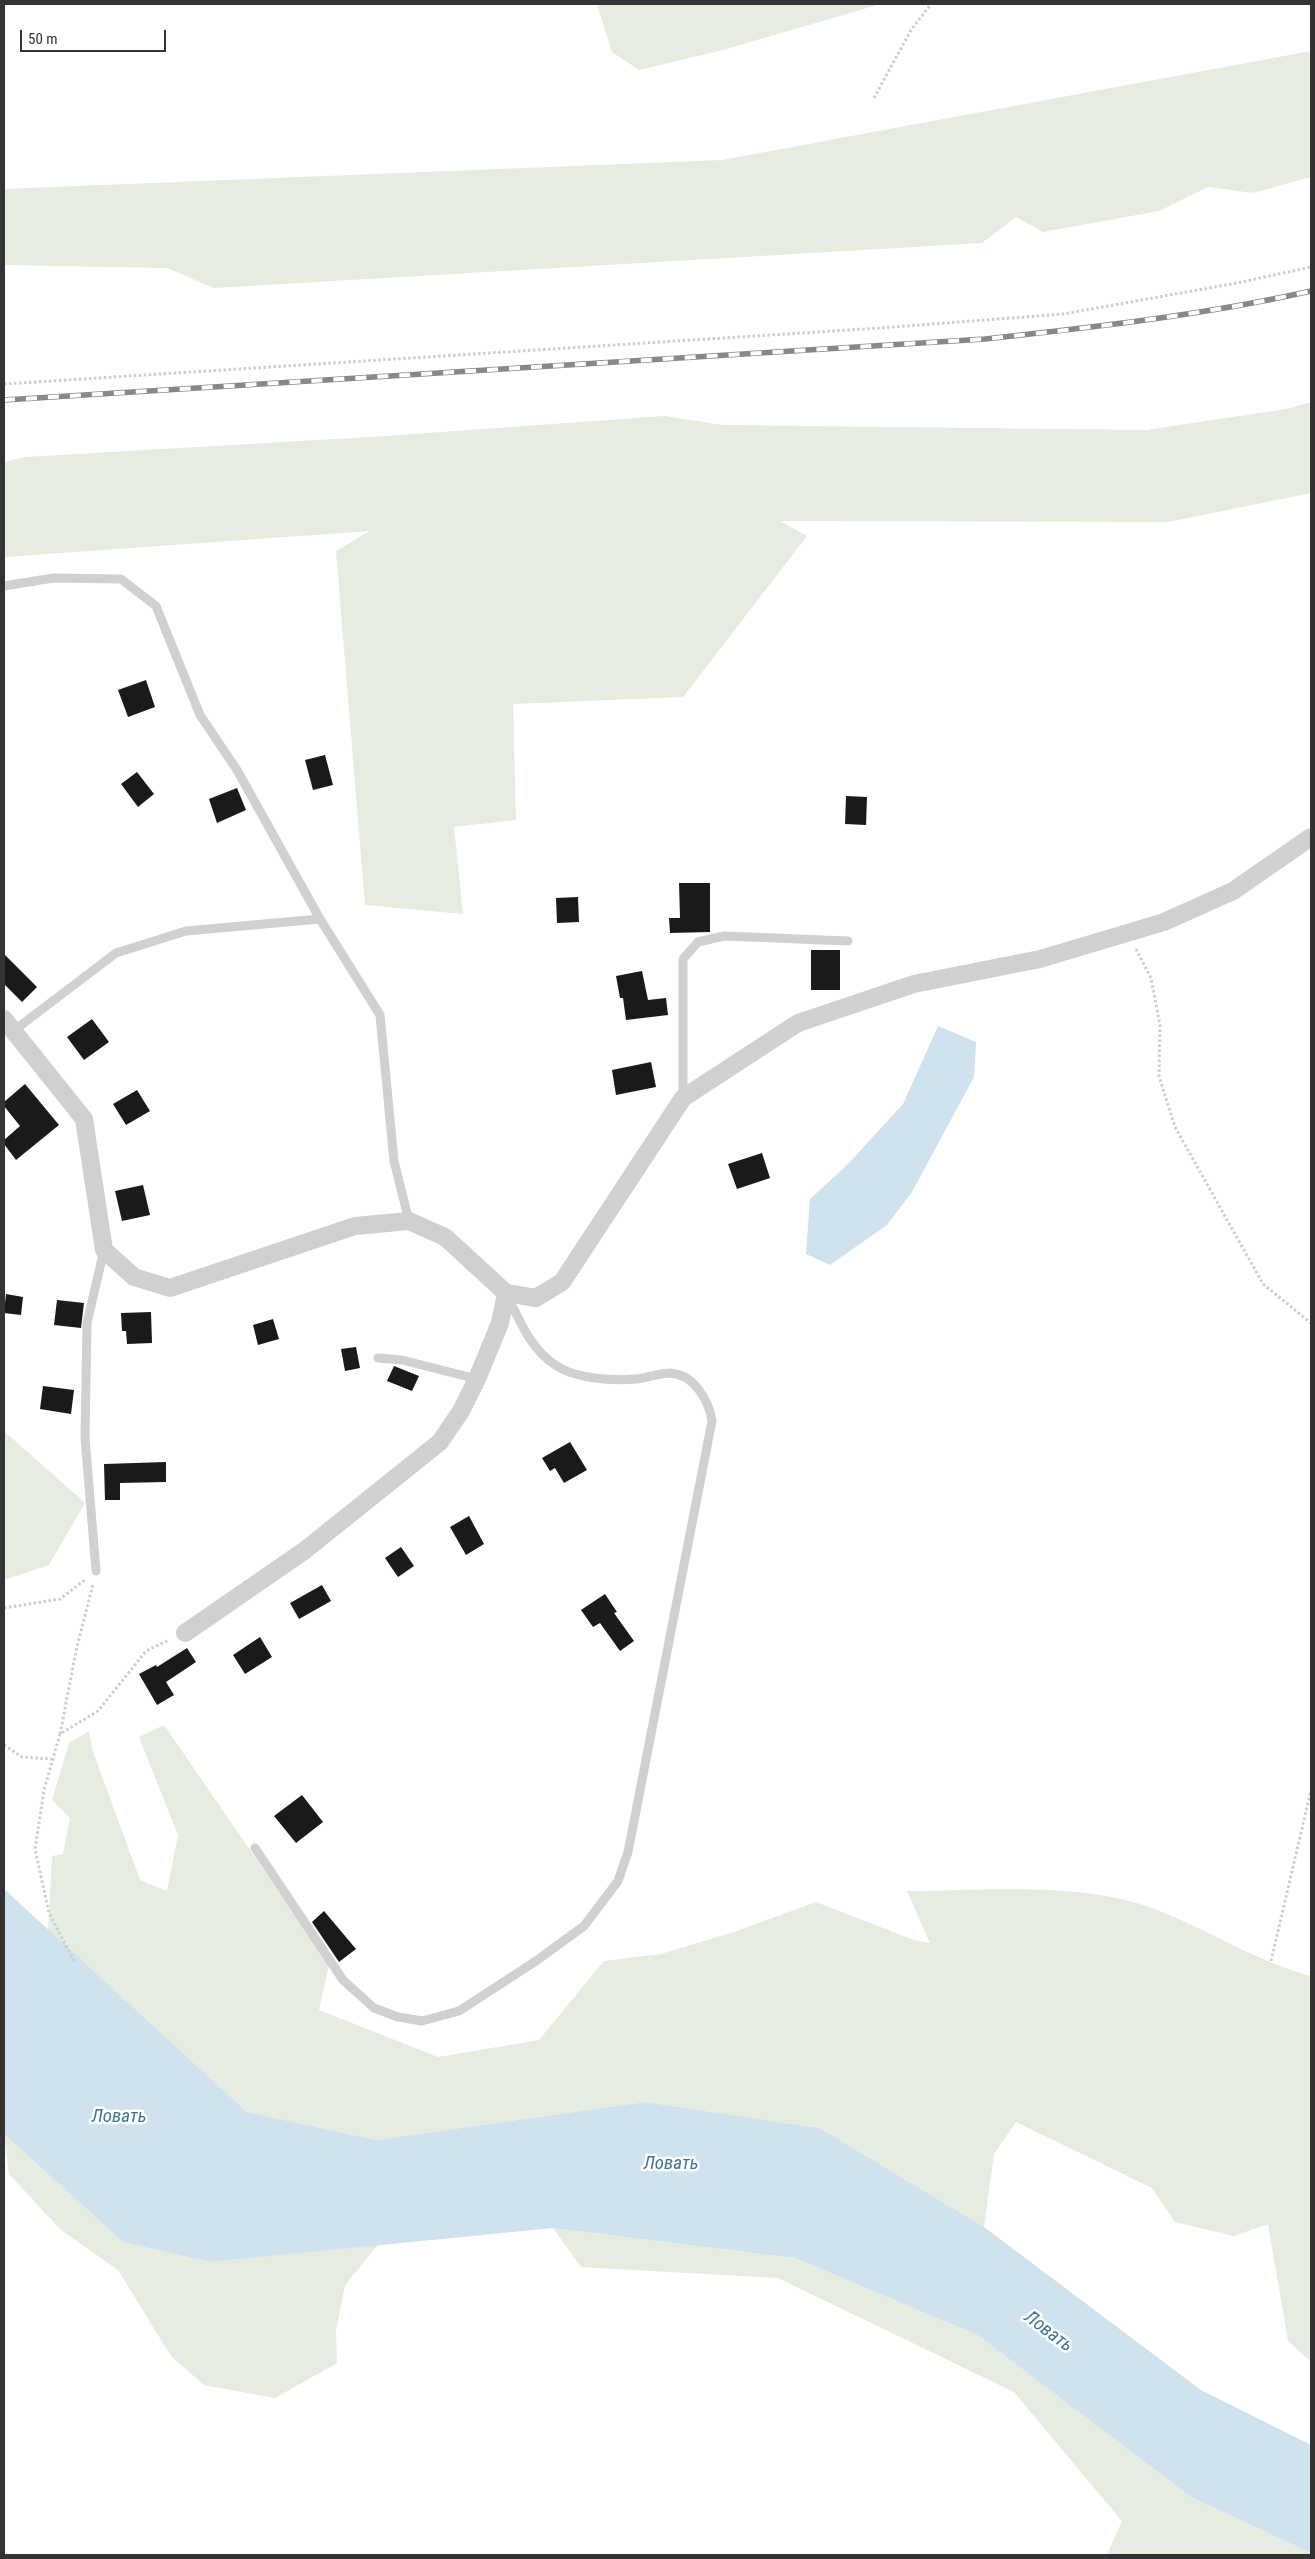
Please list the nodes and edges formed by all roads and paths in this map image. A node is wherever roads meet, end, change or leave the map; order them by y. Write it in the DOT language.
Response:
graph roads {
  1 [pos="931,4"];
  2 [pos="874,98"];
  3 [pos="1311,267"];
  4 [pos="4,384"];
  5 [pos="4,586"];
  6 [pos="1311,837"];
  7 [pos="320,919"];
  8 [pos="1128,933"];
  9 [pos="848,941"];
  10 [pos="8,1025"];
  11 [pos="683,1098"];
  12 [pos="409,1222"];
  13 [pos="104,1250"];
  14 [pos="506,1293"];
  15 [pos="1311,1324"];
  16 [pos="378,1358"];
  17 [pos="477,1379"];
  18 [pos="96,1571"];
  19 [pos="4,1608"];
  20 [pos="185,1633"];
  21 [pos="60,1734"];
  22 [pos="4,1745"];
  23 [pos="52,1759"];
  24 [pos="1311,1790"];
  25 [pos="255,1848"];
  26 [pos="1271,1960"];
  27 [pos="74,1961"];
  1 -- 2 [label="path"];
  3 -- 4 [label="path"];
  5 -- 7 [label="lane"];
  6 -- 8 [label="street"];
  7 -- 10 [label="lane"];
  7 -- 12 [label="lane"];
  8 -- 11 [label="street"];
  8 -- 15 [label="path"];
  9 -- 11 [label="lane"];
  10 -- 13 [label="street"];
  11 -- 14 [label="street"];
  12 -- 13 [label="street"];
  12 -- 14 [label="street"];
  13 -- 18 [label="lane"];
  14 -- 17 [label="street"];
  14 -- 25 [label="lane"];
  16 -- 17 [label="lane"];
  17 -- 20 [label="street"];
  18 -- 19 [label="path"];
  18 -- 21 [label="path"];
  20 -- 21 [label="path"];
  21 -- 23 [label="path"];
  22 -- 23 [label="path"];
  23 -- 27 [label="path"];
  24 -- 26 [label="path"];
}
